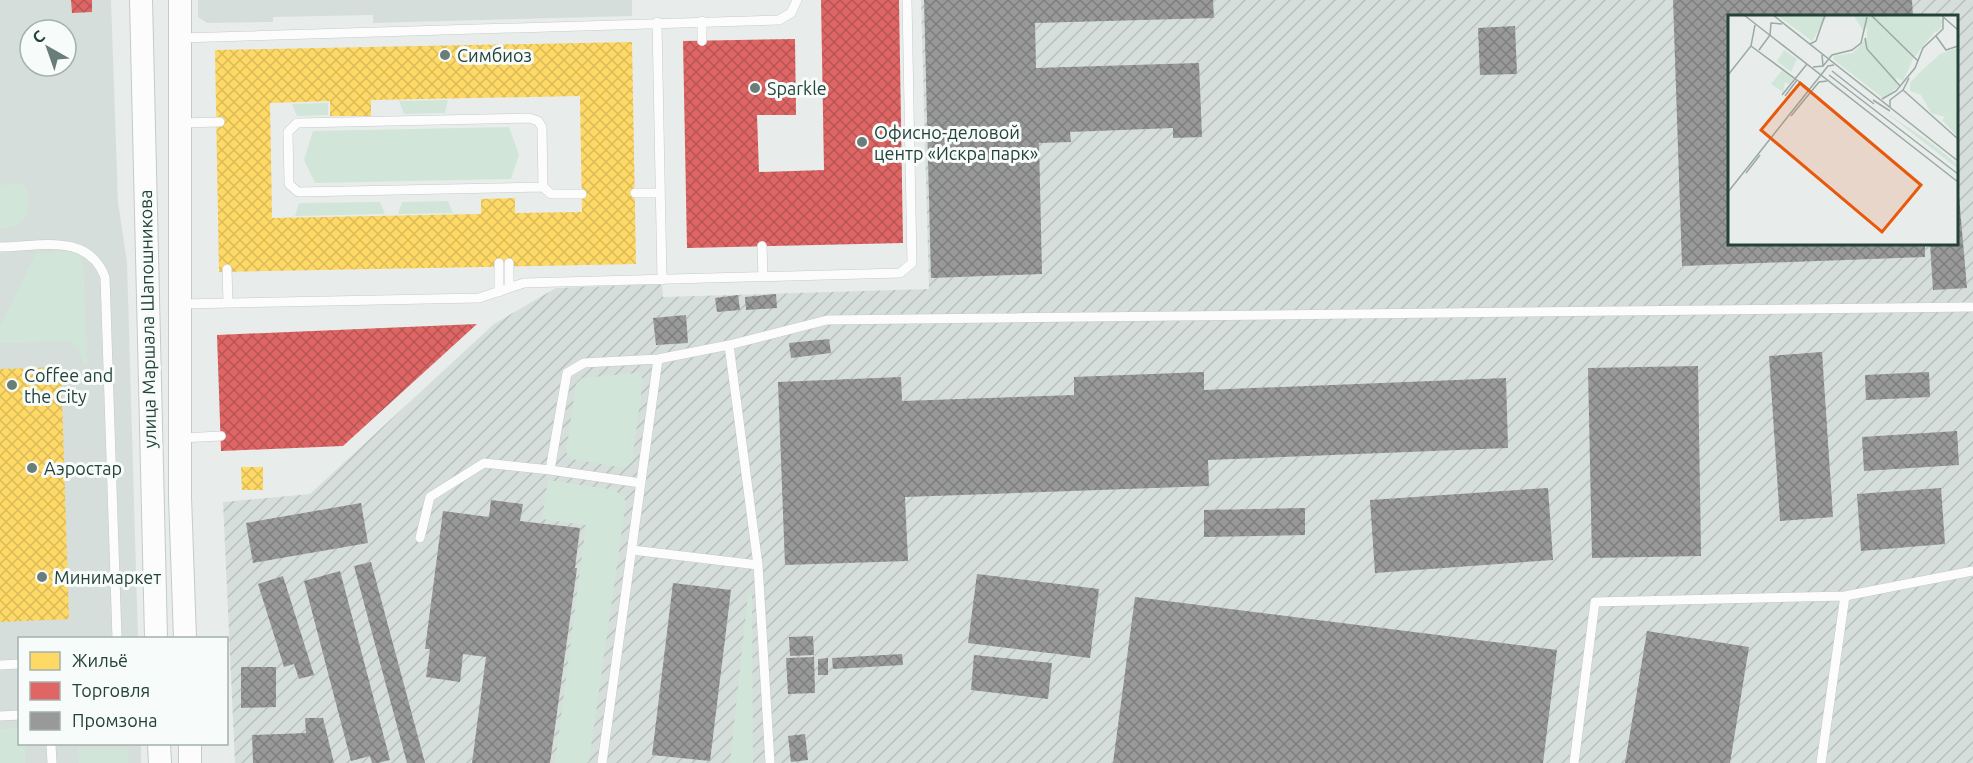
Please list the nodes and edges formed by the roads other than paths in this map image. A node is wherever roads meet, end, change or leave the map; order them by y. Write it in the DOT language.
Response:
graph roads {
  1 [pos="141,0"];
  2 [pos="180,0"];
  3 [pos="797,0"];
  4 [pos="907,0"];
  5 [pos="702,21"];
  6 [pos="657,22"];
  7 [pos="180,38"];
  8 [pos="702,41"];
  9 [pos="220,122"];
  10 [pos="181,123"];
  11 [pos="543,187"];
  12 [pos="635,193"];
  13 [pos="660,193"];
  14 [pos="582,194"];
  15 [pos="762,246"];
  16 [pos="0,248"];
  17 [pos="499,263"];
  18 [pos="509,263"];
  19 [pos="227,269"];
  20 [pos="763,278"];
  21 [pos="662,280"];
  22 [pos="509,286"];
  23 [pos="499,291"];
  24 [pos="228,303"];
  25 [pos="181,304"];
  26 [pos="1973,307"];
  27 [pos="729,345"];
  28 [pos="658,359"];
  29 [pos="220,436"];
  30 [pos="180,438"];
  31 [pos="550,470"];
  32 [pos="641,483"];
  33 [pos="420,538"];
  34 [pos="632,550"];
  35 [pos="758,565"];
  36 [pos="1973,571"];
  37 [pos="1845,596"];
  38 [pos="117,637"];
  39 [pos="156,637"];
  40 [pos="185,637"];
  41 [pos="18,664"];
  42 [pos="0,665"];
  43 [pos="18,715"];
  44 [pos="0,716"];
  45 [pos="51,745"];
  46 [pos="159,745"];
  47 [pos="190,745"];
  48 [pos="52,763"];
  49 [pos="160,763"];
  50 [pos="190,763"];
  51 [pos="602,763"];
  52 [pos="770,763"];
  53 [pos="1574,763"];
  54 [pos="1821,763"];
  1 -- 39 [label="street, улица Маршала Шапошникова"];
  2 -- 7 [label="street, улица Маршала Шапошникова"];
  3 -- 5 [label="lane"];
  4 -- 20 [label="lane"];
  5 -- 6 [label="lane"];
  5 -- 8 [label="lane"];
  6 -- 7 [label="lane"];
  6 -- 13 [label="lane"];
  7 -- 10 [label="street, улица Маршала Шапошникова"];
  9 -- 10 [label="lane"];
  10 -- 25 [label="street, улица Маршала Шапошникова"];
  11 -- 11 [label="lane"];
  11 -- 14 [label="lane"];
  12 -- 13 [label="lane"];
  13 -- 21 [label="lane"];
  15 -- 20 [label="lane"];
  16 -- 38 [label="lane"];
  17 -- 23 [label="lane"];
  18 -- 22 [label="lane"];
  19 -- 24 [label="lane"];
  20 -- 21 [label="lane"];
  21 -- 22 [label="lane"];
  22 -- 23 [label="lane"];
  23 -- 24 [label="lane"];
  24 -- 25 [label="lane"];
  25 -- 30 [label="street, улица Маршала Шапошникова"];
  26 -- 27 [label="lane"];
  27 -- 28 [label="lane"];
  27 -- 35 [label="lane"];
  28 -- 31 [label="lane"];
  28 -- 32 [label="lane"];
  29 -- 30 [label="lane"];
  30 -- 40 [label="street, улица Маршала Шапошникова"];
  31 -- 32 [label="lane"];
  31 -- 33 [label="lane"];
  32 -- 34 [label="lane"];
  34 -- 35 [label="lane"];
  34 -- 51 [label="lane"];
  35 -- 52 [label="lane"];
  36 -- 37 [label="lane"];
  37 -- 53 [label="lane"];
  37 -- 54 [label="lane"];
  41 -- 42 [label="lane"];
  43 -- 44 [label="lane"];
  45 -- 48 [label="lane"];
  46 -- 49 [label="street"];
  47 -- 50 [label="street"];
}
